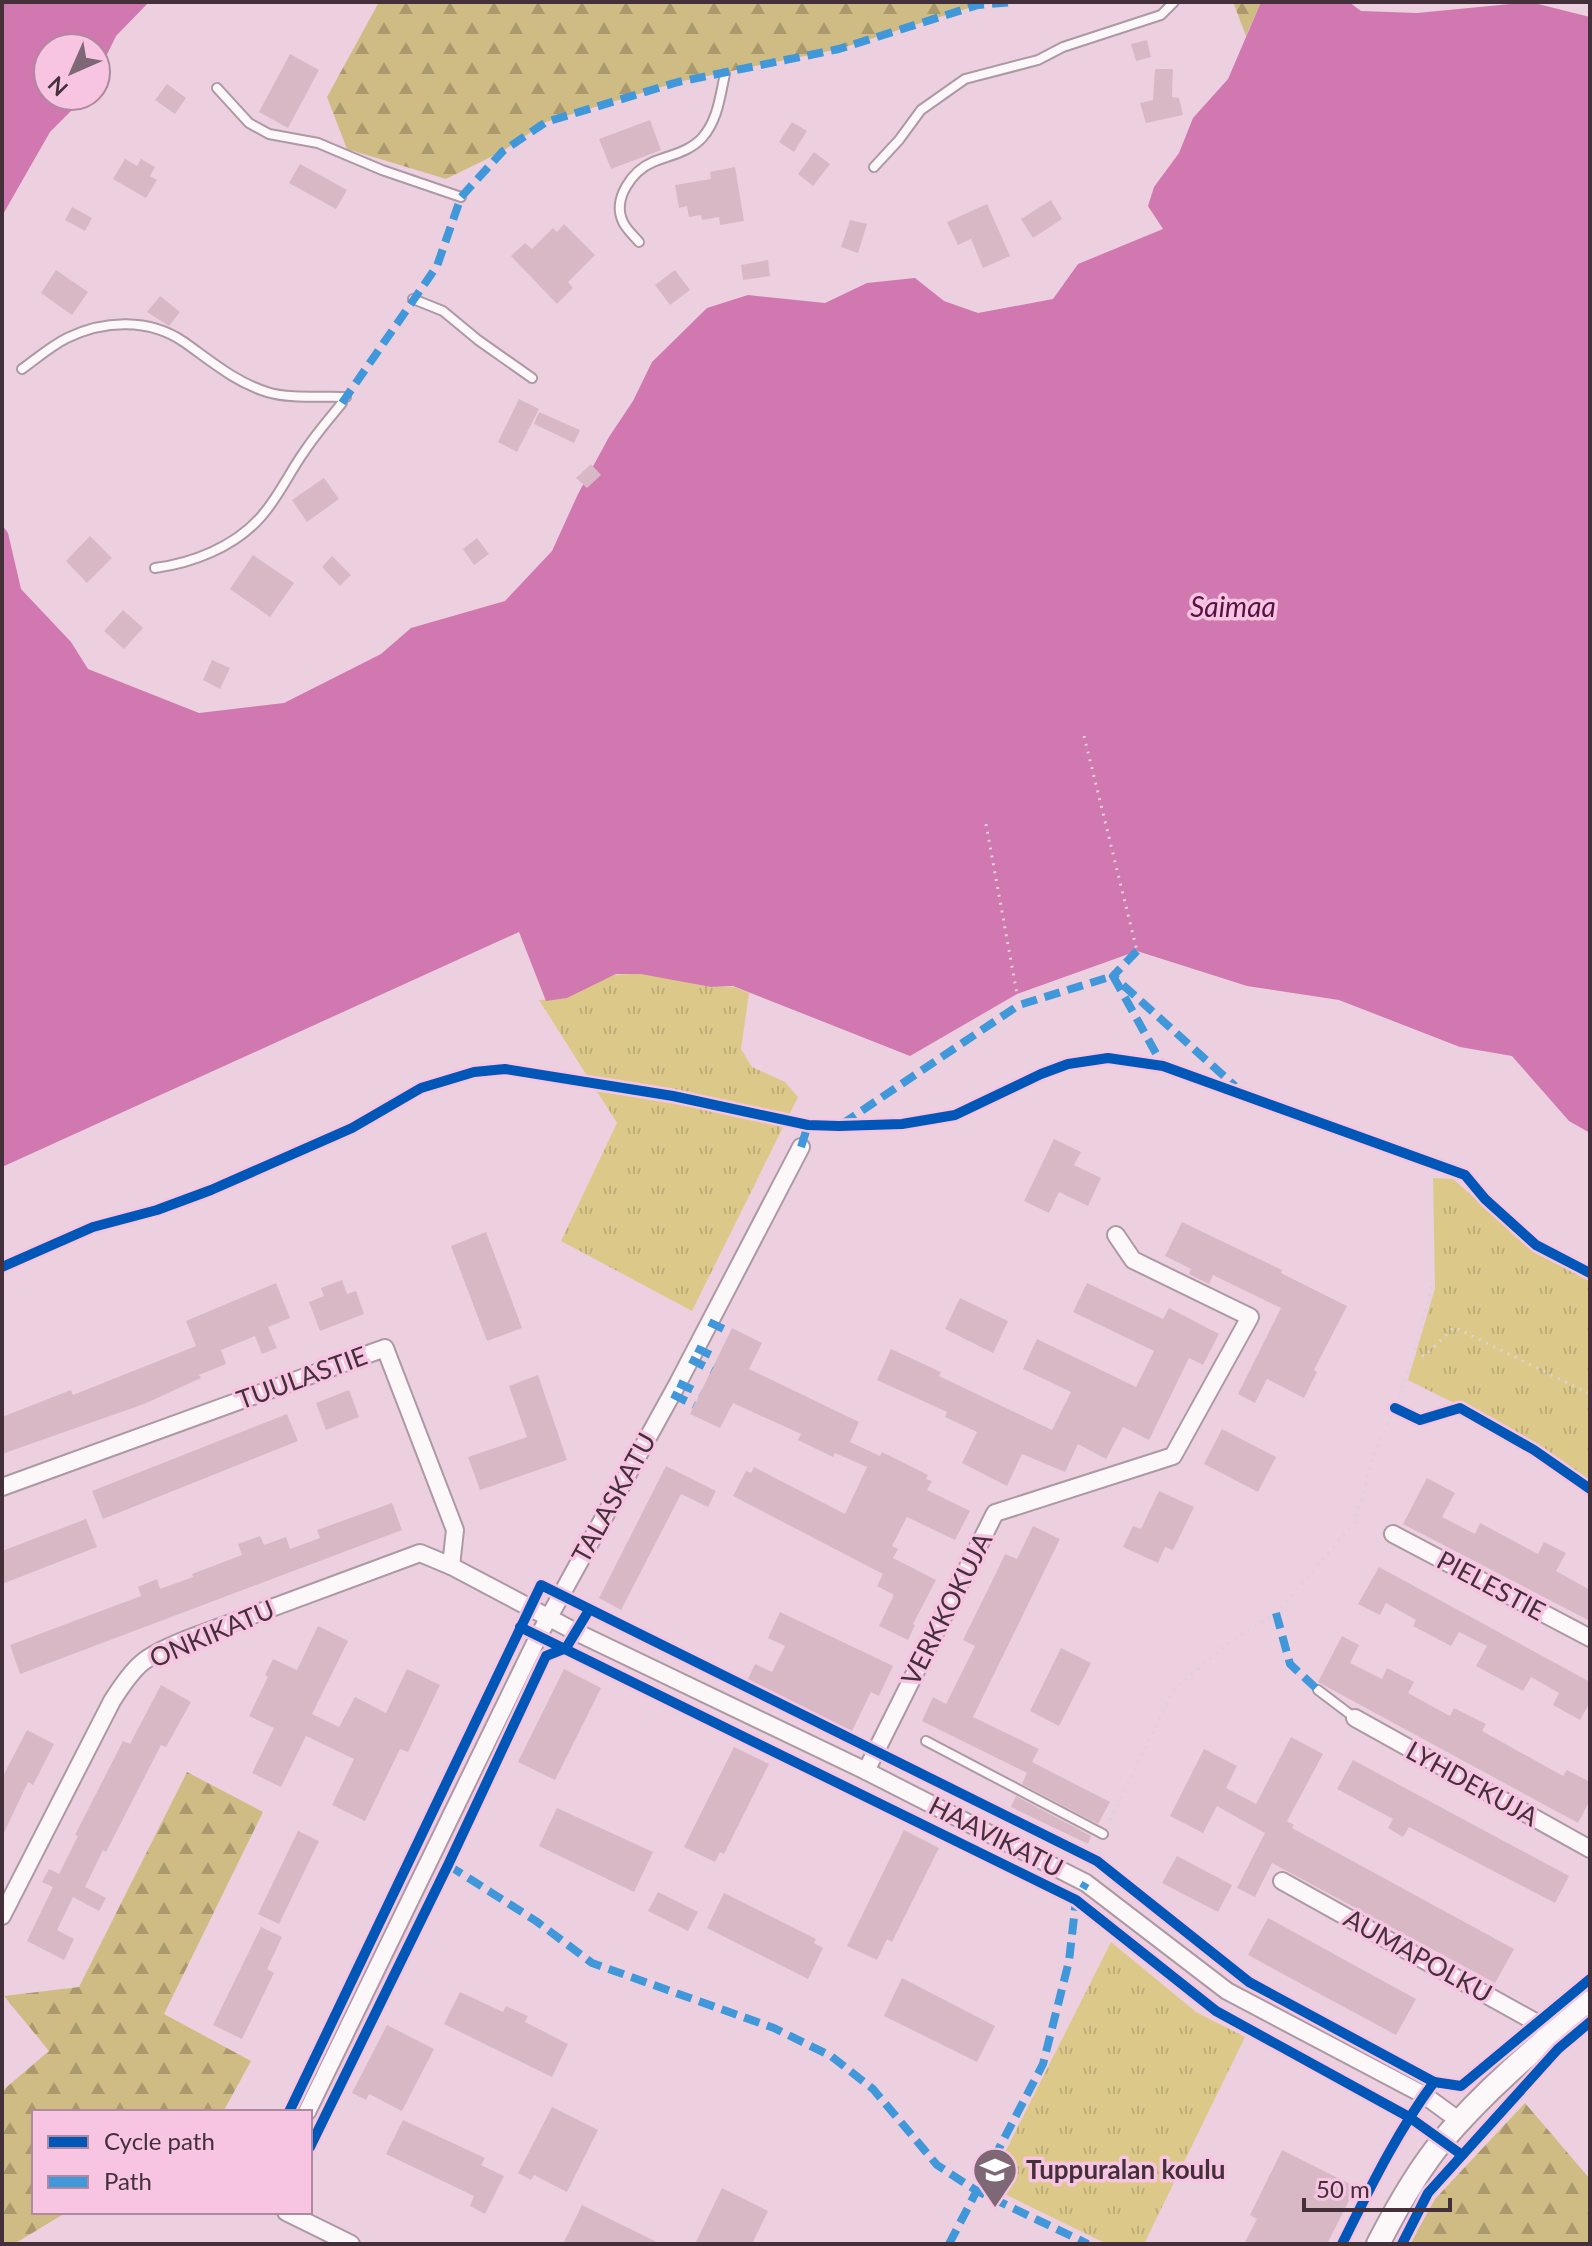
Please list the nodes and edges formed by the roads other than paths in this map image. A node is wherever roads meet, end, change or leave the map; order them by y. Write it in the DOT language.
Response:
graph roads {
  1 [pos="1174,2"];
  2 [pos="725,74"];
  3 [pos="217,88"];
  4 [pos="874,167"];
  5 [pos="461,197"];
  6 [pos="639,242"];
  7 [pos="413,299"];
  8 [pos="22,369"];
  9 [pos="532,378"];
  10 [pos="155,568"];
  11 [pos="801,1147"];
  12 [pos="1116,1235"];
  13 [pos="2,1487"];
  14 [pos="1393,1534"];
  15 [pos="451,1566"];
  16 [pos="548,1617"];
  17 [pos="1590,1638"];
  18 [pos="1318,1690"];
  19 [pos="1355,1718"];
  20 [pos="926,1741"];
  21 [pos="866,1771"];
  22 [pos="1103,1834"];
  23 [pos="1590,1849"];
  24 [pos="1282,1881"];
  25 [pos="2,1916"];
  26 [pos="1590,2002"];
  27 [pos="1551,2035"];
  28 [pos="308,2110"];
  29 [pos="1461,2122"];
  30 [pos="290,2214"];
  31 [pos="351,2244"];
  32 [pos="1378,2244"];
  1 -- 4 [label="lane"];
  2 -- 6 [label="lane"];
  3 -- 5 [label="lane"];
  7 -- 9 [label="lane"];
  8 -- 10 [label="lane"];
  11 -- 16 [label="street, TALASKATU"];
  12 -- 21 [label="street, VERKKOKUJA"];
  13 -- 15 [label="street, TUULASTIE"];
  14 -- 17 [label="street, PIELESTIE"];
  15 -- 16 [label="street, ONKIKATU"];
  15 -- 25 [label="street, ONKIKATU"];
  16 -- 21 [label="street, HAAVIKATU"];
  16 -- 28 [label="street, TALASKATU"];
  18 -- 19 [label="lane"];
  19 -- 23 [label="street, LYHDEKUJA"];
  20 -- 22 [label="lane"];
  21 -- 29 [label="street, HAAVIKATU"];
  24 -- 27 [label="street, AUMAPOLKU"];
  26 -- 27 [label="street"];
  27 -- 29 [label="street"];
  29 -- 32 [label="street"];
  30 -- 31 [label="street"];
}
